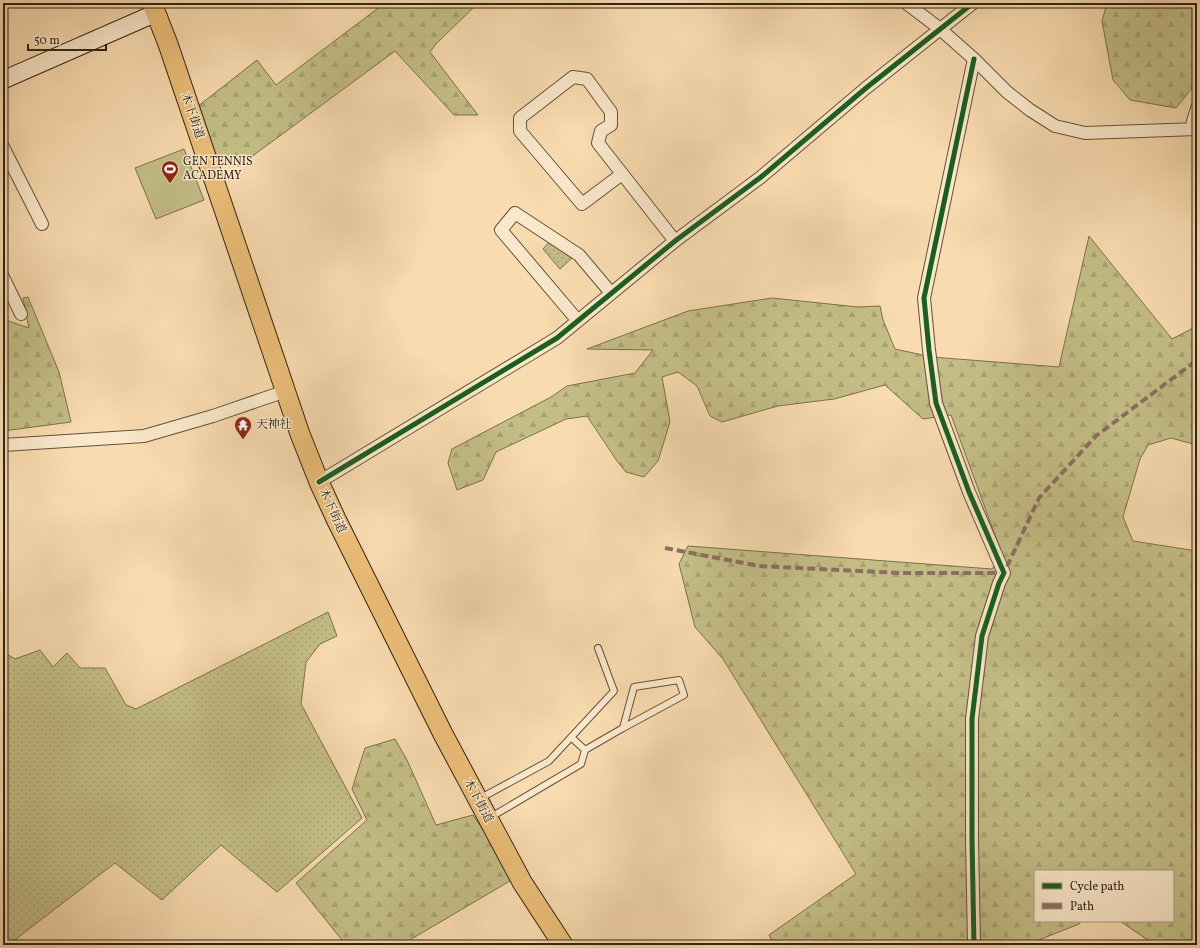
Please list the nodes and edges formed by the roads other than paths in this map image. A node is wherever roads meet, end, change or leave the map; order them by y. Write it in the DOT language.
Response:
graph roads {
  1 [pos="906,3"];
  2 [pos="973,3"];
  3 [pos="154,8"];
  4 [pos="939,28"];
  5 [pos="974,59"];
  6 [pos="3,80"];
  7 [pos="1197,108"];
  8 [pos="1194,128"];
  9 [pos="3,147"];
  10 [pos="622,174"];
  11 [pos="42,224"];
  12 [pos="675,241"];
  13 [pos="3,277"];
  14 [pos="611,293"];
  15 [pos="21,314"];
  16 [pos="578,320"];
  17 [pos="286,391"];
  18 [pos="3,445"];
  19 [pos="319,482"];
  20 [pos="598,648"];
  21 [pos="623,728"];
  22 [pos="571,737"];
  23 [pos="585,750"];
  24 [pos="478,800"];
  25 [pos="488,819"];
  26 [pos="563,945"];
  27 [pos="974,945"];
  1 -- 4 [label="street"];
  2 -- 4 [label="street"];
  3 -- 6 [label="street"];
  3 -- 17 [label="main road, 木下街道"];
  4 -- 5 [label="street"];
  4 -- 12 [label="street"];
  5 -- 8 [label="street"];
  5 -- 27 [label="street"];
  7 -- 8 [label="street"];
  9 -- 11 [label="street"];
  10 -- 10 [label="street"];
  10 -- 12 [label="street"];
  12 -- 14 [label="street"];
  13 -- 15 [label="street"];
  14 -- 16 [label="street"];
  14 -- 16 [label="street"];
  16 -- 19 [label="street"];
  17 -- 18 [label="street"];
  17 -- 19 [label="main road, 木下街道"];
  19 -- 24 [label="main road, 木下街道"];
  20 -- 22 [label="lane"];
  21 -- 21 [label="lane"];
  21 -- 23 [label="lane"];
  22 -- 23 [label="lane"];
  22 -- 24 [label="lane"];
  23 -- 25 [label="lane"];
  24 -- 25 [label="main road, 木下街道"];
  25 -- 26 [label="main road, 木下街道"];
}
